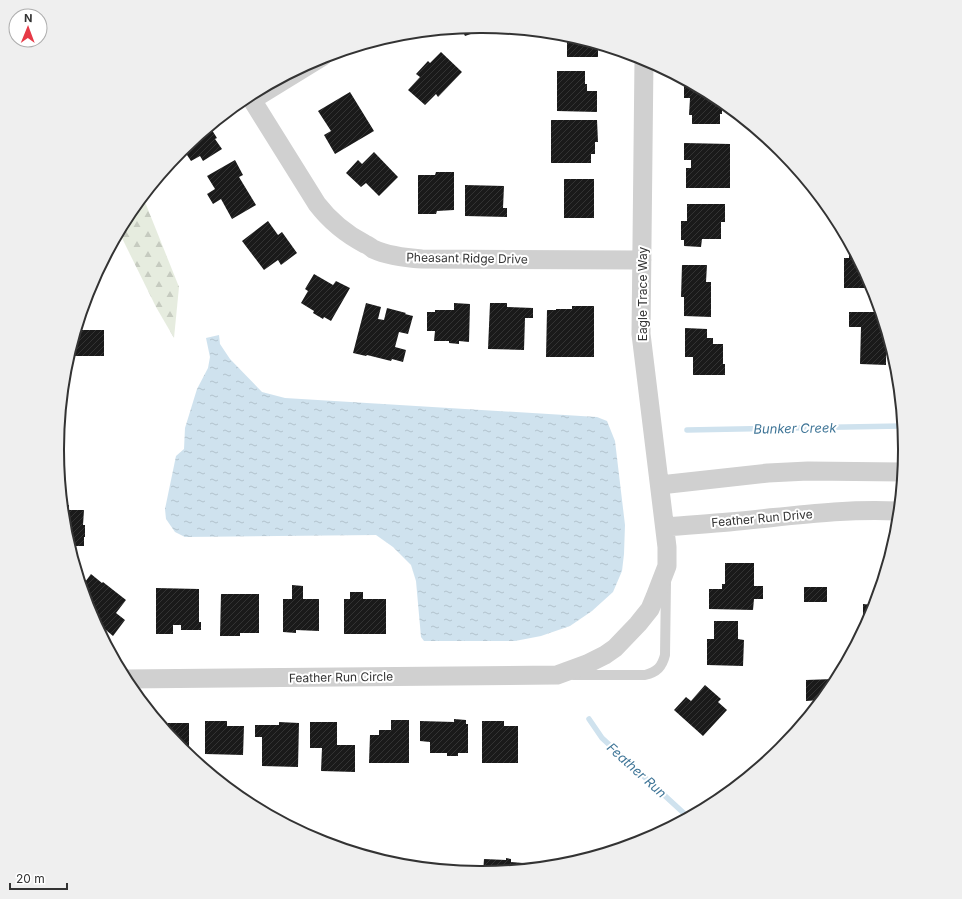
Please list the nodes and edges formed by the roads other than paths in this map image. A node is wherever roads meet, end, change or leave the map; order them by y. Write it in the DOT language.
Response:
graph roads {
  1 [pos="644,67"];
  2 [pos="253,101"];
  3 [pos="642,260"];
  4 [pos="897,472"];
  5 [pos="660,485"];
  6 [pos="893,511"];
  7 [pos="665,527"];
  8 [pos="667,566"];
  9 [pos="557,675"];
  10 [pos="134,679"];
  1 -- 3 [label="street, Eagle Trace Way"];
  2 -- 3 [label="street, Pheasant Ridge Drive"];
  3 -- 5 [label="street, Eagle Trace Way"];
  4 -- 5 [label="street"];
  5 -- 7 [label="street, Eagle Trace Way"];
  6 -- 7 [label="street, Feather Run Drive"];
  7 -- 8 [label="street"];
  8 -- 9 [label="street"];
  8 -- 9 [label="lane"];
  9 -- 10 [label="street, Feather Run Circle"];
}
